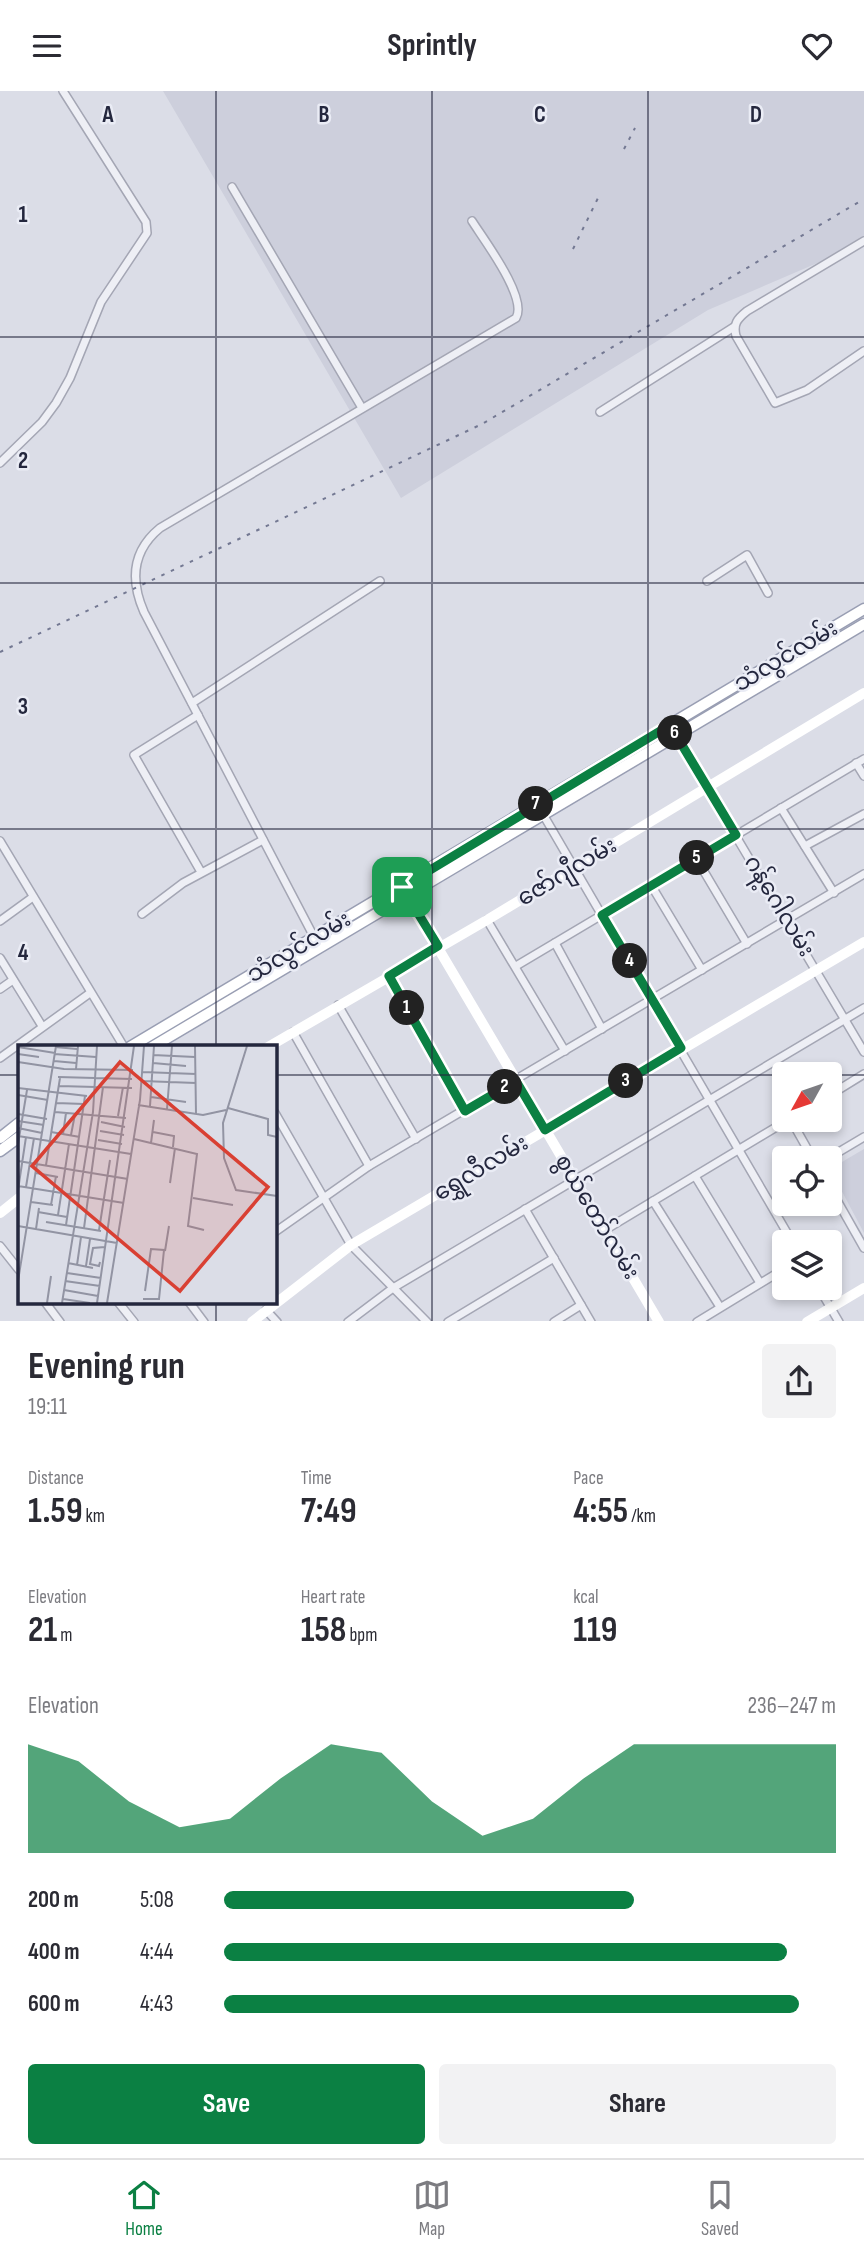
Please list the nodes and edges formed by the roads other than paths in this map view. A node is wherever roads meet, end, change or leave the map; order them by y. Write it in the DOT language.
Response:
graph roads {
  1 [pos="63,91"];
  2 [pos="232,187"];
  3 [pos="472,221"];
  4 [pos="864,241"];
  5 [pos="734,327"];
  6 [pos="864,351"];
  7 [pos="362,408"];
  8 [pos="600,412"];
  9 [pos="0,463"];
  10 [pos="380,581"];
  11 [pos="706,581"];
  12 [pos="768,593"];
  13 [pos="864,609"];
  14 [pos="864,624"];
  15 [pos="782,665"];
  16 [pos="864,693"];
  17 [pos="192,703"];
  18 [pos="198,715"];
  19 [pos="673,730"];
  20 [pos="864,759"];
  21 [pos="856,763"];
  22 [pos="864,776"];
  23 [pos="707,786"];
  24 [pos="781,808"];
  25 [pos="539,809"];
  26 [pos="864,814"];
  27 [pos="736,835"];
  28 [pos="263,840"];
  29 [pos="0,841"];
  30 [pos="805,846"];
  31 [pos="696,858"];
  32 [pos="573,868"];
  33 [pos="201,872"];
  34 [pos="864,874"];
  35 [pos="651,885"];
  36 [pos="404,891"];
  37 [pos="834,893"];
  38 [pos="33,897"];
  39 [pos="142,914"];
  40 [pos="602,915"];
  41 [pos="487,920"];
  42 [pos="0,921"];
  43 [pos="787,921"];
  44 [pos="314,937"];
  45 [pos="864,942"];
  46 [pos="555,943"];
  47 [pos="747,944"];
  48 [pos="438,946"];
  49 [pos="0,958"];
  50 [pos="516,966"];
  51 [pos="817,970"];
  52 [pos="269,971"];
  53 [pos="702,971"];
  54 [pos="389,976"];
  55 [pos="13,979"];
  56 [pos="0,989"];
  57 [pos="90,993"];
  58 [pos="652,999"];
  59 [pos="338,1005"];
  60 [pos="864,1008"];
  61 [pos="845,1019"];
  62 [pos="42,1026"];
  63 [pos="602,1029"];
  64 [pos="293,1032"];
  65 [pos="123,1045"];
  66 [pos="134,1045"];
  67 [pos="155,1045"];
  68 [pos="271,1045"];
  69 [pos="681,1048"];
  70 [pos="565,1051"];
  71 [pos="864,1052"];
  72 [pos="0,1058"];
  73 [pos="864,1074"];
  74 [pos="516,1081"];
  75 [pos="842,1088"];
  76 [pos="710,1098"];
  77 [pos="465,1111"];
  78 [pos="276,1115"];
  79 [pos="18,1124"];
  80 [pos="545,1130"];
  81 [pos="772,1130"];
  82 [pos="1,1135"];
  83 [pos="864,1137"];
  84 [pos="18,1138"];
  85 [pos="416,1139"];
  86 [pos="739,1149"];
  87 [pos="842,1150"];
  88 [pos="0,1151"];
  89 [pos="369,1166"];
  90 [pos="695,1175"];
  91 [pos="574,1179"];
  92 [pos="323,1196"];
  93 [pos="18,1199"];
  94 [pos="653,1201"];
  95 [pos="525,1209"];
  96 [pos="842,1209"];
  97 [pos="0,1213"];
  98 [pos="276,1228"];
  99 [pos="605,1230"];
  100 [pos="786,1230"];
  101 [pos="351,1245"];
  102 [pos="0,1246"];
  103 [pos="864,1248"];
  104 [pos="554,1258"];
  105 [pos="18,1269"];
  106 [pos="772,1276"];
  107 [pos="760,1283"];
  108 [pos="393,1288"];
  109 [pos="864,1288"];
  110 [pos="827,1300"];
  111 [pos="276,1302"];
  112 [pos="47,1304"];
  113 [pos="120,1304"];
  114 [pos="191,1304"];
  115 [pos="274,1304"];
  116 [pos="582,1305"];
  117 [pos="720,1307"];
  118 [pos="831,1307"];
  119 [pos="266,1310"];
  120 [pos="60,1321"];
  121 [pos="134,1321"];
  122 [pos="204,1321"];
  123 [pos="251,1321"];
  124 [pos="277,1321"];
  125 [pos="350,1321"];
  126 [pos="427,1321"];
  127 [pos="448,1321"];
  128 [pos="554,1321"];
  129 [pos="591,1321"];
  130 [pos="659,1321"];
  131 [pos="697,1321"];
  132 [pos="807,1321"];
  133 [pos="839,1321"];
  1 -- 9 [label="street"];
  2 -- 7 [label="street"];
  3 -- 7 [label="street"];
  4 -- 5 [label="street"];
  5 -- 6 [label="street"];
  5 -- 8 [label="street"];
  7 -- 17 [label="street"];
  10 -- 17 [label="street"];
  11 -- 12 [label="street"];
  13 -- 15 [label="main road, သံလွင်လမ်း"];
  14 -- 15 [label="main road, သံလွင်လမ်း"];
  15 -- 19 [label="main road, သံလွင်လမ်း"];
  16 -- 23 [label="street, ဇော်ဂျီလမ်း"];
  17 -- 18 [label="street"];
  18 -- 28 [label="street"];
  18 -- 33 [label="street"];
  19 -- 23 [label="street, ဂန့်ဂေါလမ်း"];
  19 -- 25 [label="main road, သံလွင်လမ်း"];
  20 -- 21 [label="street"];
  21 -- 22 [label="street"];
  21 -- 24 [label="street"];
  23 -- 27 [label="street, ဂန့်ဂေါလမ်း"];
  23 -- 32 [label="street, ဇော်ဂျီလမ်း"];
  24 -- 27 [label="street"];
  24 -- 30 [label="street"];
  25 -- 32 [label="street"];
  25 -- 36 [label="main road, သံလွင်လမ်း"];
  26 -- 30 [label="street"];
  27 -- 31 [label="street"];
  27 -- 43 [label="street, ဂန့်ဂေါလမ်း"];
  28 -- 33 [label="street"];
  28 -- 44 [label="street"];
  29 -- 38 [label="street"];
  30 -- 37 [label="street"];
  31 -- 35 [label="street"];
  31 -- 47 [label="street"];
  32 -- 40 [label="street"];
  32 -- 41 [label="street, ဇော်ဂျီလမ်း"];
  33 -- 39 [label="street"];
  34 -- 37 [label="street"];
  35 -- 40 [label="street"];
  35 -- 53 [label="street"];
  36 -- 44 [label="main road, သံလွင်လမ်း"];
  36 -- 48 [label="street, စွယ်တော်လမ်း"];
  36 -- 52 [label="main road, သံလွင်လမ်း"];
  37 -- 43 [label="street"];
  38 -- 42 [label="street"];
  38 -- 57 [label="street"];
  40 -- 46 [label="street"];
  40 -- 58 [label="street"];
  41 -- 48 [label="street, ဇော်ဂျီလမ်း"];
  41 -- 50 [label="street"];
  43 -- 47 [label="street"];
  43 -- 51 [label="street, ဂန့်ဂေါလမ်း"];
  44 -- 52 [label="main road, သံလွင်လမ်း"];
  45 -- 51 [label="street, ရွှေလီလမ်း"];
  46 -- 50 [label="street"];
  46 -- 63 [label="street"];
  47 -- 53 [label="street"];
  48 -- 54 [label="street, ဇော်ဂျီလမ်း"];
  48 -- 74 [label="street, စွယ်တော်လမ်း"];
  49 -- 55 [label="street"];
  50 -- 70 [label="street"];
  51 -- 61 [label="street, ဂန့်ဂေါလမ်း"];
  51 -- 69 [label="street, ရွှေလီလမ်း"];
  52 -- 66 [label="main road, သံလွင်လမ်း"];
  52 -- 67 [label="main road, သံလွင်လမ်း"];
  53 -- 58 [label="street"];
  54 -- 59 [label="street, ဇော်ဂျီလမ်း"];
  54 -- 77 [label="street"];
  55 -- 56 [label="street"];
  55 -- 62 [label="street"];
  57 -- 62 [label="street"];
  57 -- 65 [label="street"];
  58 -- 63 [label="street"];
  58 -- 69 [label="street"];
  59 -- 64 [label="street, ဇော်ဂျီလမ်း"];
  59 -- 85 [label="street"];
  60 -- 61 [label="street"];
  61 -- 71 [label="street, ဂန့်ဂေါလမ်း"];
  61 -- 76 [label="street"];
  62 -- 72 [label="street"];
  63 -- 70 [label="street"];
  64 -- 68 [label="street, ဇော်ဂျီလမ်း"];
  64 -- 89 [label="street"];
  69 -- 76 [label="street"];
  69 -- 80 [label="street, ရွှေလီလမ်း"];
  70 -- 74 [label="street"];
  73 -- 75 [label="street"];
  74 -- 77 [label="street"];
  74 -- 80 [label="street, စွယ်တော်လမ်း"];
  76 -- 86 [label="street"];
  76 -- 91 [label="street"];
  77 -- 85 [label="street"];
  78 -- 92 [label="street"];
  79 -- 82 [label="main road"];
  80 -- 91 [label="street, စွယ်တော်လမ်း"];
  80 -- 101 [label="street, ရွှေလီလမ်း"];
  81 -- 86 [label="street"];
  83 -- 87 [label="street"];
  84 -- 88 [label="main road"];
  85 -- 89 [label="street"];
  86 -- 90 [label="street"];
  86 -- 100 [label="street"];
  89 -- 92 [label="street"];
  90 -- 94 [label="street"];
  90 -- 107 [label="street"];
  91 -- 95 [label="street"];
  91 -- 99 [label="street, စွယ်တော်လမ်း"];
  92 -- 98 [label="street"];
  92 -- 101 [label="street"];
  93 -- 97 [label="street"];
  94 -- 99 [label="street"];
  94 -- 117 [label="street"];
  95 -- 104 [label="street"];
  95 -- 108 [label="street"];
  96 -- 103 [label="street"];
  99 -- 130 [label="street, စွယ်တော်လမ်း"];
  101 -- 108 [label="street"];
  101 -- 111 [label="street, ရွှေလီလမ်း"];
  102 -- 105 [label="street"];
  104 -- 116 [label="street"];
  104 -- 127 [label="street"];
  106 -- 107 [label="street"];
  107 -- 117 [label="street"];
  108 -- 125 [label="street"];
  108 -- 126 [label="street"];
  109 -- 118 [label="street"];
  110 -- 118 [label="street"];
  112 -- 120 [label="street"];
  113 -- 121 [label="street"];
  114 -- 122 [label="street"];
  115 -- 119 [label="street, ရွှေလီလမ်း"];
  116 -- 128 [label="street"];
  116 -- 129 [label="street"];
  117 -- 131 [label="street"];
  118 -- 132 [label="street"];
  118 -- 133 [label="street"];
  119 -- 123 [label="street, ရွှေလီလမ်း"];
  119 -- 124 [label="street"];
}
